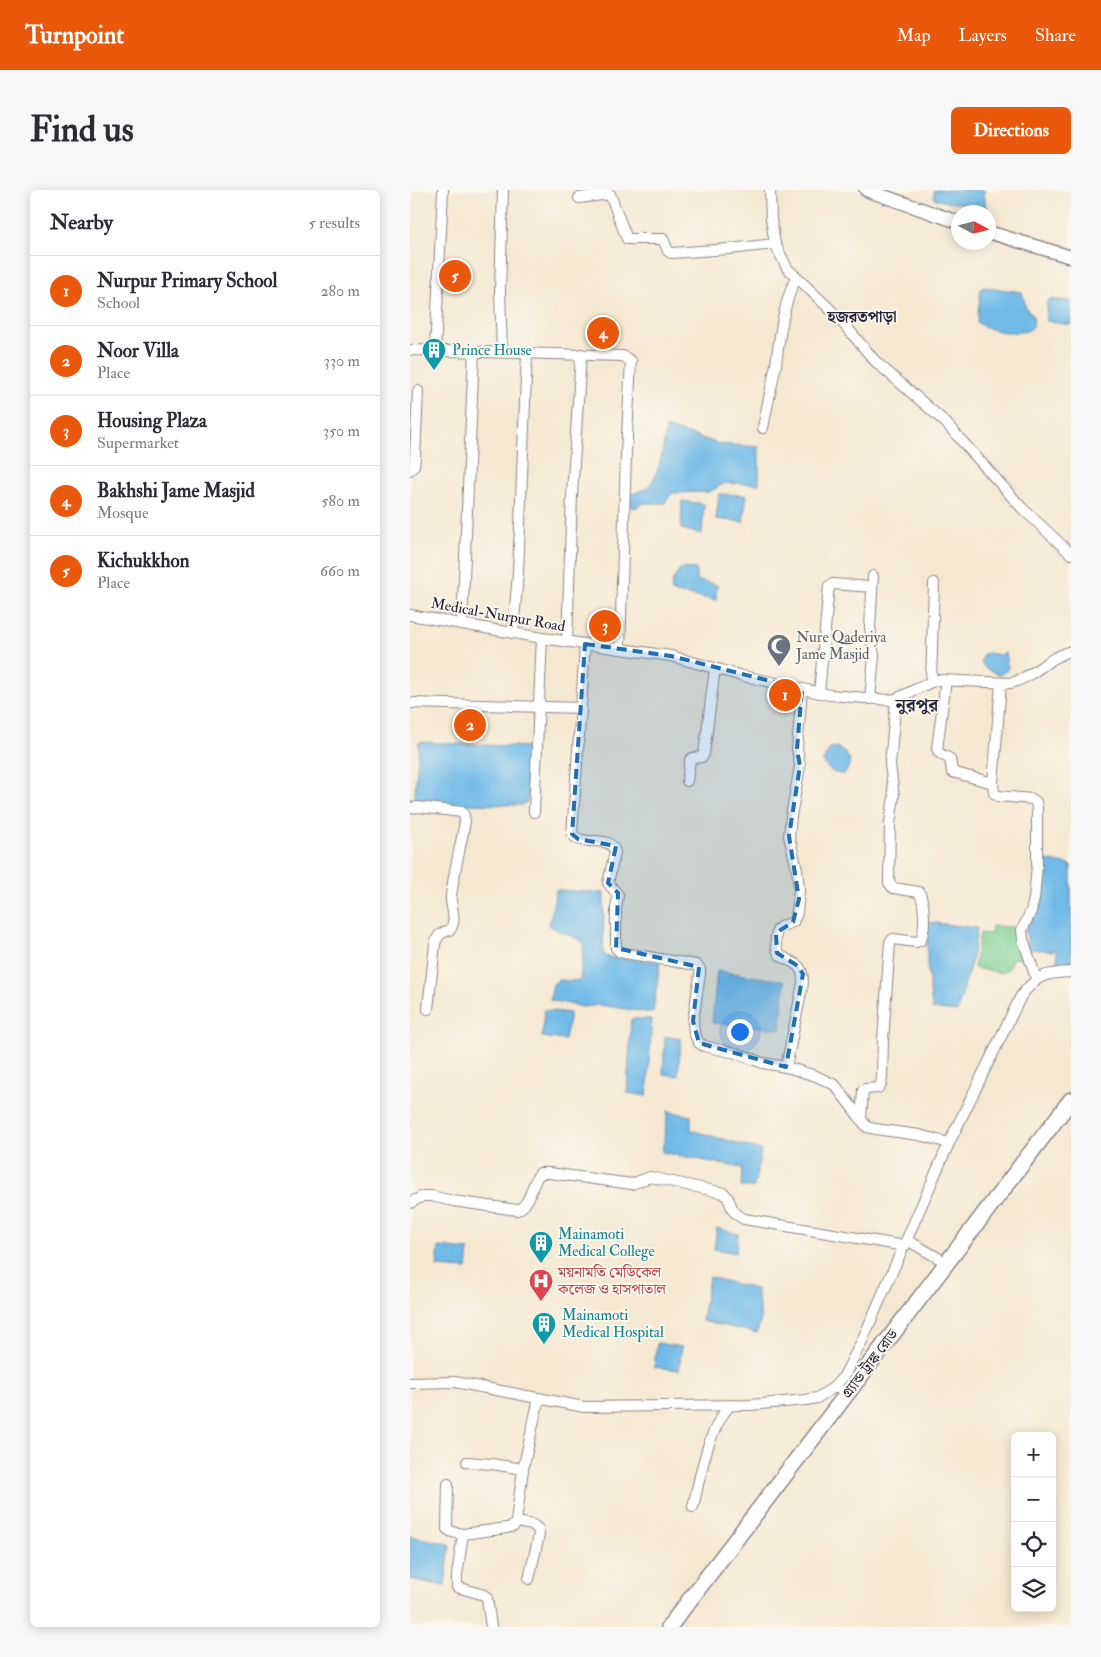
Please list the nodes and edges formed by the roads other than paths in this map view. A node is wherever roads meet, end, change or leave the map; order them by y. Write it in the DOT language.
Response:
graph roads {
  1 [pos="443,190"];
  2 [pos="503,190"];
  3 [pos="770,190"];
  4 [pos="866,190"];
  5 [pos="579,198"];
  6 [pos="951,220"];
  7 [pos="996,234"];
  8 [pos="775,244"];
  9 [pos="1071,257"];
  10 [pos="796,278"];
  11 [pos="410,350"];
  12 [pos="435,351"];
  13 [pos="474,352"];
  14 [pos="502,352"];
  15 [pos="527,353"];
  16 [pos="581,354"];
  17 [pos="418,391"];
  18 [pos="763,428"];
  19 [pos="410,470"];
  20 [pos="1071,554"];
  21 [pos="873,576"];
  22 [pos="934,583"];
  23 [pos="872,587"];
  24 [pos="411,615"];
  25 [pos="462,624"];
  26 [pos="410,626"];
  27 [pos="513,633"];
  28 [pos="542,638"];
  29 [pos="567,642"];
  30 [pos="585,644"];
  31 [pos="620,649"];
  32 [pos="1071,651"];
  33 [pos="715,668"];
  34 [pos="946,680"];
  35 [pos="931,682"];
  36 [pos="1001,683"];
  37 [pos="802,689"];
  38 [pos="819,693"];
  39 [pos="870,699"];
  40 [pos="896,699"];
  41 [pos="410,703"];
  42 [pos="539,707"];
  43 [pos="581,708"];
  44 [pos="688,780"];
  45 [pos="992,783"];
  46 [pos="410,808"];
  47 [pos="534,812"];
  48 [pos="1071,972"];
  49 [pos="1036,978"];
  50 [pos="428,1009"];
  51 [pos="786,1068"];
  52 [pos="1071,1100"];
  53 [pos="861,1120"];
  54 [pos="949,1143"];
  55 [pos="410,1203"];
  56 [pos="906,1243"];
  57 [pos="947,1263"];
  58 [pos="410,1383"];
  59 [pos="833,1388"];
  60 [pos="852,1389"];
  61 [pos="539,1398"];
  62 [pos="729,1406"];
  63 [pos="467,1462"];
  64 [pos="523,1468"];
  65 [pos="448,1484"];
  66 [pos="693,1507"];
  67 [pos="516,1522"];
  68 [pos="463,1534"];
  69 [pos="529,1579"];
  70 [pos="491,1627"];
  71 [pos="669,1627"];
  1 -- 12 [label="street"];
  2 -- 14 [label="street"];
  3 -- 8 [label="street"];
  4 -- 6 [label="main road"];
  5 -- 8 [label="street"];
  7 -- 9 [label="main road"];
  8 -- 10 [label="street"];
  10 -- 18 [label="street"];
  10 -- 20 [label="street"];
  11 -- 12 [label="street"];
  12 -- 13 [label="street"];
  13 -- 14 [label="street"];
  13 -- 25 [label="street"];
  14 -- 15 [label="street"];
  15 -- 16 [label="street"];
  15 -- 27 [label="street"];
  16 -- 29 [label="street"];
  16 -- 31 [label="street"];
  17 -- 19 [label="street"];
  21 -- 23 [label="street"];
  22 -- 35 [label="street"];
  23 -- 38 [label="street"];
  23 -- 39 [label="street"];
  24 -- 25 [label="street, Medical-Nurpur Road"];
  24 -- 26 [label="street"];
  25 -- 27 [label="street, Medical-Nurpur Road"];
  27 -- 28 [label="street, Medical-Nurpur Road"];
  28 -- 29 [label="street, Medical-Nurpur Road"];
  28 -- 42 [label="street"];
  29 -- 30 [label="street, Medical-Nurpur Road"];
  30 -- 31 [label="street, Medical-Nurpur Road"];
  30 -- 43 [label="street"];
  31 -- 33 [label="street, Medical-Nurpur Road"];
  32 -- 36 [label="street, Medical-Nurpur Road"];
  33 -- 37 [label="street, Medical-Nurpur Road"];
  33 -- 44 [label="street"];
  34 -- 35 [label="street, Medical-Nurpur Road"];
  34 -- 36 [label="street, Medical-Nurpur Road"];
  34 -- 45 [label="street"];
  35 -- 40 [label="street, Medical-Nurpur Road"];
  36 -- 45 [label="street"];
  37 -- 38 [label="street, Medical-Nurpur Road"];
  37 -- 51 [label="street"];
  38 -- 39 [label="street, Medical-Nurpur Road"];
  39 -- 40 [label="street, Medical-Nurpur Road"];
  40 -- 53 [label="street"];
  41 -- 42 [label="street"];
  42 -- 43 [label="street"];
  42 -- 47 [label="street"];
  43 -- 51 [label="street"];
  45 -- 49 [label="street"];
  46 -- 50 [label="street"];
  48 -- 49 [label="street"];
  49 -- 54 [label="street"];
  51 -- 53 [label="street"];
  52 -- 57 [label="highway, গ্র্যান্ড ট্রাঙ্ক রোড"];
  53 -- 54 [label="street"];
  54 -- 56 [label="street"];
  55 -- 56 [label="street"];
  56 -- 57 [label="street"];
  56 -- 59 [label="street"];
  57 -- 60 [label="highway, গ্র্যান্ড ট্রাঙ্ক রোড"];
  58 -- 61 [label="street"];
  59 -- 60 [label="street"];
  59 -- 62 [label="street"];
  60 -- 71 [label="highway, গ্র্যান্ড ট্রাঙ্ক রোড"];
  61 -- 62 [label="street"];
  61 -- 64 [label="street"];
  62 -- 66 [label="street"];
  63 -- 64 [label="street"];
  64 -- 67 [label="street"];
  65 -- 68 [label="street"];
  67 -- 68 [label="street"];
  67 -- 69 [label="street"];
  68 -- 70 [label="street"];
}
